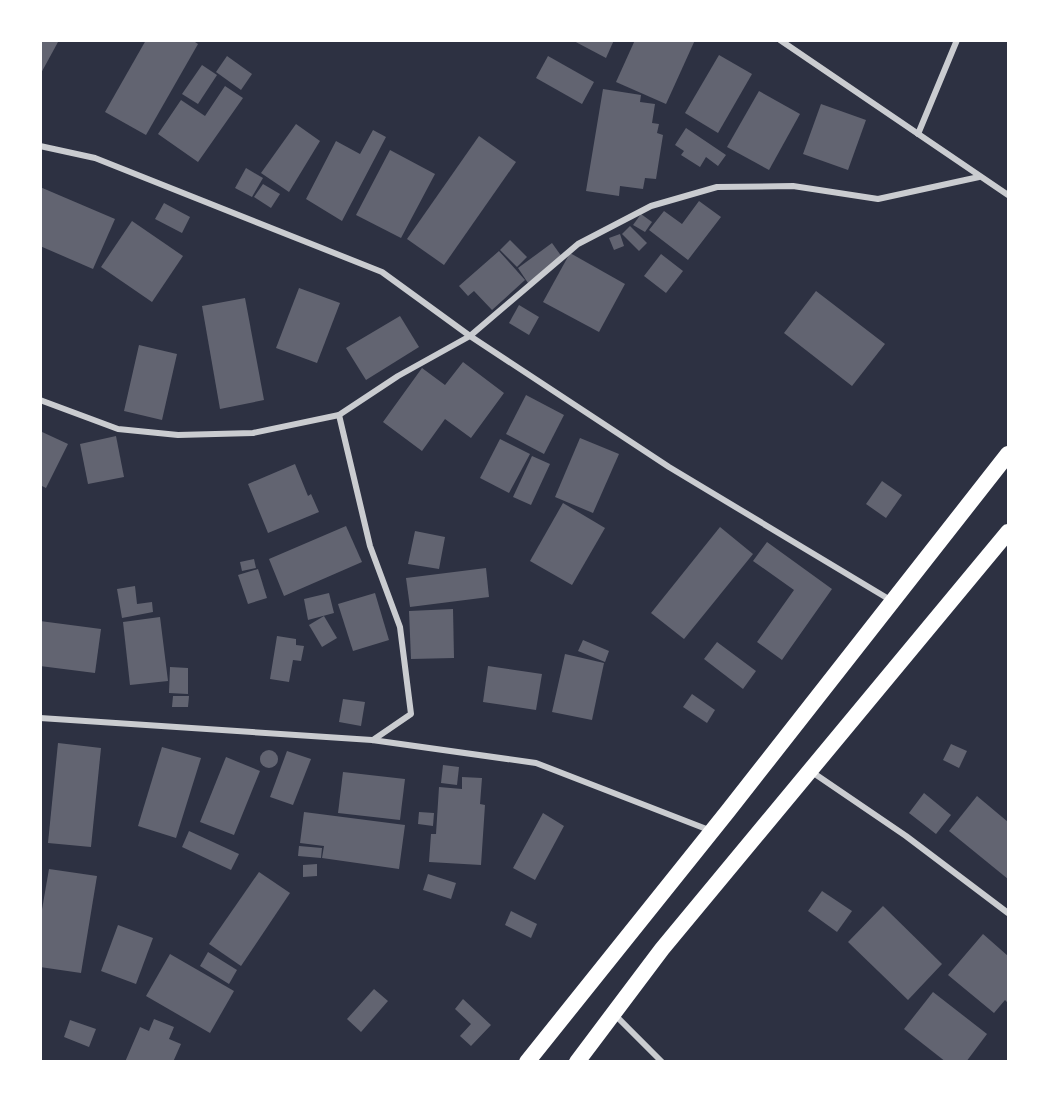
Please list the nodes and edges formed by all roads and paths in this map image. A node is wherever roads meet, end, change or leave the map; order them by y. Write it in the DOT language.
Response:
graph roads {
  1 [pos="780,40"];
  2 [pos="957,40"];
  3 [pos="918,134"];
  4 [pos="40,146"];
  5 [pos="979,177"];
  6 [pos="1008,195"];
  7 [pos="470,336"];
  8 [pos="40,400"];
  9 [pos="339,415"];
  10 [pos="1008,454"];
  11 [pos="1008,532"];
  12 [pos="893,601"];
  13 [pos="40,718"];
  14 [pos="372,740"];
  15 [pos="809,770"];
  16 [pos="712,831"];
  17 [pos="1008,913"];
  18 [pos="614,1014"];
  19 [pos="527,1062"];
  20 [pos="577,1062"];
  21 [pos="662,1062"];
  1 -- 3 [label="street"];
  2 -- 3 [label="street"];
  3 -- 5 [label="street"];
  4 -- 7 [label="street"];
  5 -- 6 [label="street"];
  5 -- 7 [label="street"];
  7 -- 9 [label="street"];
  7 -- 12 [label="street"];
  8 -- 9 [label="street"];
  9 -- 14 [label="street"];
  10 -- 12 [label="highway"];
  11 -- 15 [label="highway"];
  12 -- 16 [label="highway"];
  13 -- 14 [label="street"];
  14 -- 16 [label="street"];
  15 -- 17 [label="street"];
  15 -- 18 [label="highway"];
  16 -- 19 [label="highway"];
  18 -- 20 [label="highway"];
  18 -- 21 [label="street"];
}
